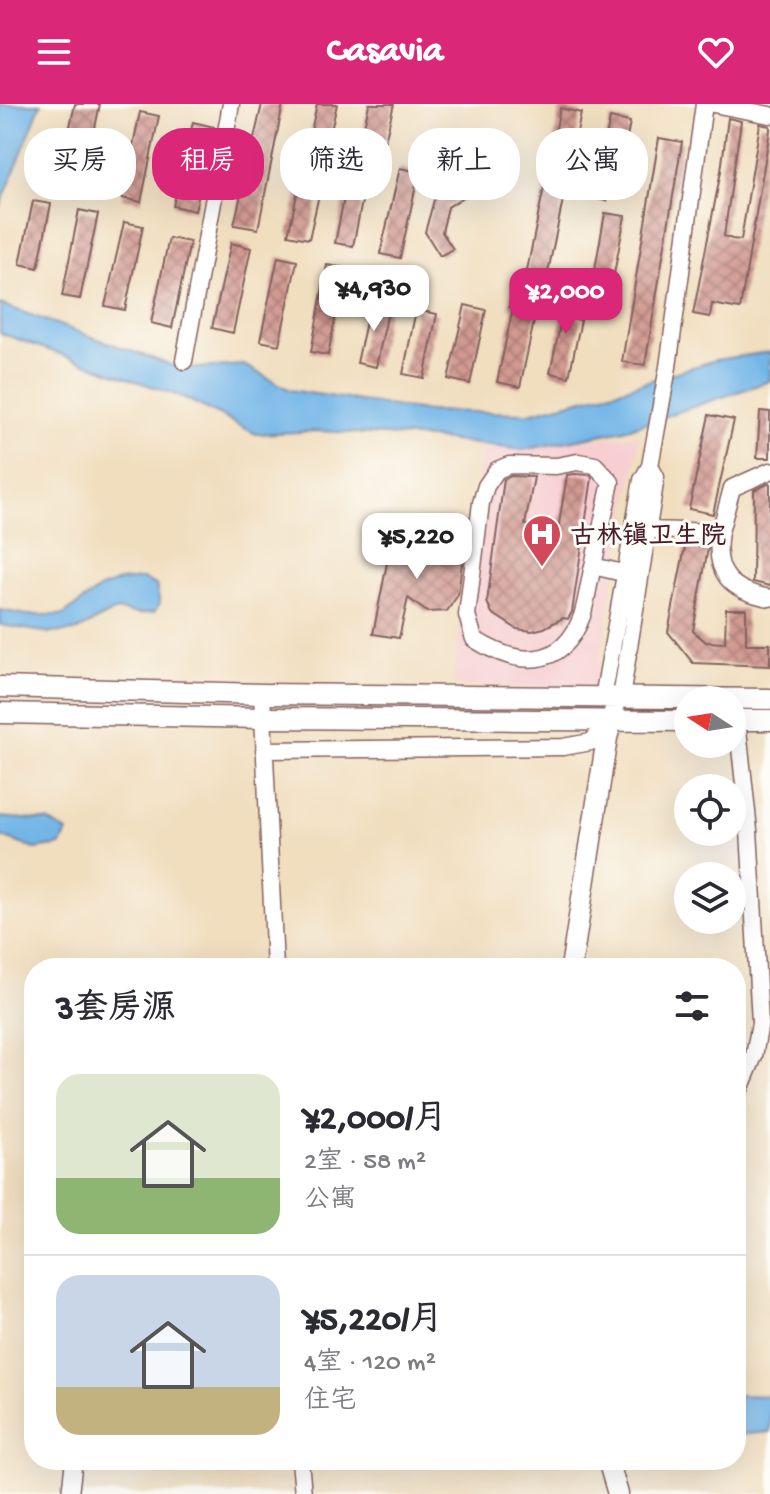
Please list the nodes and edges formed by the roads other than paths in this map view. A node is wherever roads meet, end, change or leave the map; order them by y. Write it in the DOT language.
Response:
graph roads {
  1 [pos="231,104"];
  2 [pos="704,104"];
  3 [pos="713,104"];
  4 [pos="770,115"];
  5 [pos="184,361"];
  6 [pos="650,466"];
  7 [pos="770,471"];
  8 [pos="648,530"];
  9 [pos="720,532"];
  10 [pos="593,566"];
  11 [pos="632,575"];
  12 [pos="770,598"];
  13 [pos="0,687"];
  14 [pos="262,694"];
  15 [pos="612,698"];
  16 [pos="770,699"];
  17 [pos="0,713"];
  18 [pos="263,718"];
  19 [pos="746,720"];
  20 [pos="770,720"];
  21 [pos="674,721"];
  22 [pos="610,722"];
  23 [pos="264,750"];
  24 [pos="740,758"];
  25 [pos="274,958"];
  26 [pos="573,958"];
  27 [pos="746,1075"];
  28 [pos="73,1470"];
  29 [pos="301,1470"];
  30 [pos="611,1470"];
  31 [pos="70,1494"];
  32 [pos="303,1494"];
  33 [pos="618,1494"];
  1 -- 5 [label="street"];
  2 -- 6 [label="street"];
  3 -- 4 [label="street"];
  6 -- 8 [label="street"];
  6 -- 11 [label="street"];
  7 -- 9 [label="street"];
  8 -- 9 [label="street"];
  8 -- 11 [label="street"];
  9 -- 12 [label="street"];
  10 -- 10 [label="street"];
  10 -- 11 [label="street"];
  11 -- 15 [label="street"];
  13 -- 14 [label="main road"];
  14 -- 15 [label="main road"];
  14 -- 18 [label="street"];
  15 -- 16 [label="main road"];
  15 -- 22 [label="main road"];
  17 -- 18 [label="main road"];
  18 -- 22 [label="main road"];
  18 -- 23 [label="street"];
  19 -- 20 [label="main road"];
  21 -- 22 [label="main road"];
  22 -- 23 [label="street"];
  22 -- 26 [label="main road"];
  23 -- 25 [label="street"];
  24 -- 27 [label="street"];
  28 -- 31 [label="street"];
  29 -- 32 [label="street"];
  30 -- 33 [label="main road"];
}
